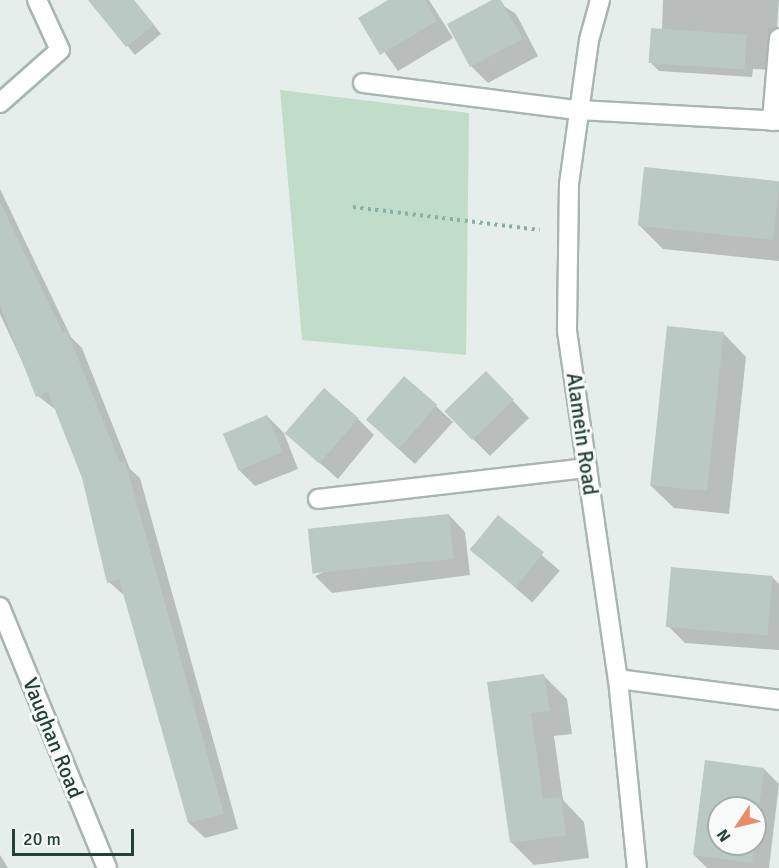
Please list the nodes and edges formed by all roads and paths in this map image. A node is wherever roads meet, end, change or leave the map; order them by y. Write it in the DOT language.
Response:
graph roads {
  1 [pos="36,0"];
  2 [pos="600,0"];
  3 [pos="779,38"];
  4 [pos="363,83"];
  5 [pos="0,103"];
  6 [pos="578,110"];
  7 [pos="776,121"];
  8 [pos="353,207"];
  9 [pos="564,234"];
  10 [pos="587,468"];
  11 [pos="318,499"];
  12 [pos="0,607"];
  13 [pos="618,679"];
  14 [pos="779,700"];
  15 [pos="107,868"];
  16 [pos="637,868"];
  1 -- 5 [label="street"];
  2 -- 6 [label="street, Alamein Road"];
  3 -- 7 [label="street"];
  4 -- 6 [label="street"];
  6 -- 7 [label="street"];
  6 -- 9 [label="street, Alamein Road"];
  8 -- 9 [label="path"];
  9 -- 10 [label="street, Alamein Road"];
  10 -- 11 [label="street"];
  10 -- 13 [label="street, Alamein Road"];
  12 -- 15 [label="street, Vaughan Road"];
  13 -- 14 [label="street"];
  13 -- 16 [label="street, Alamein Road"];
}
